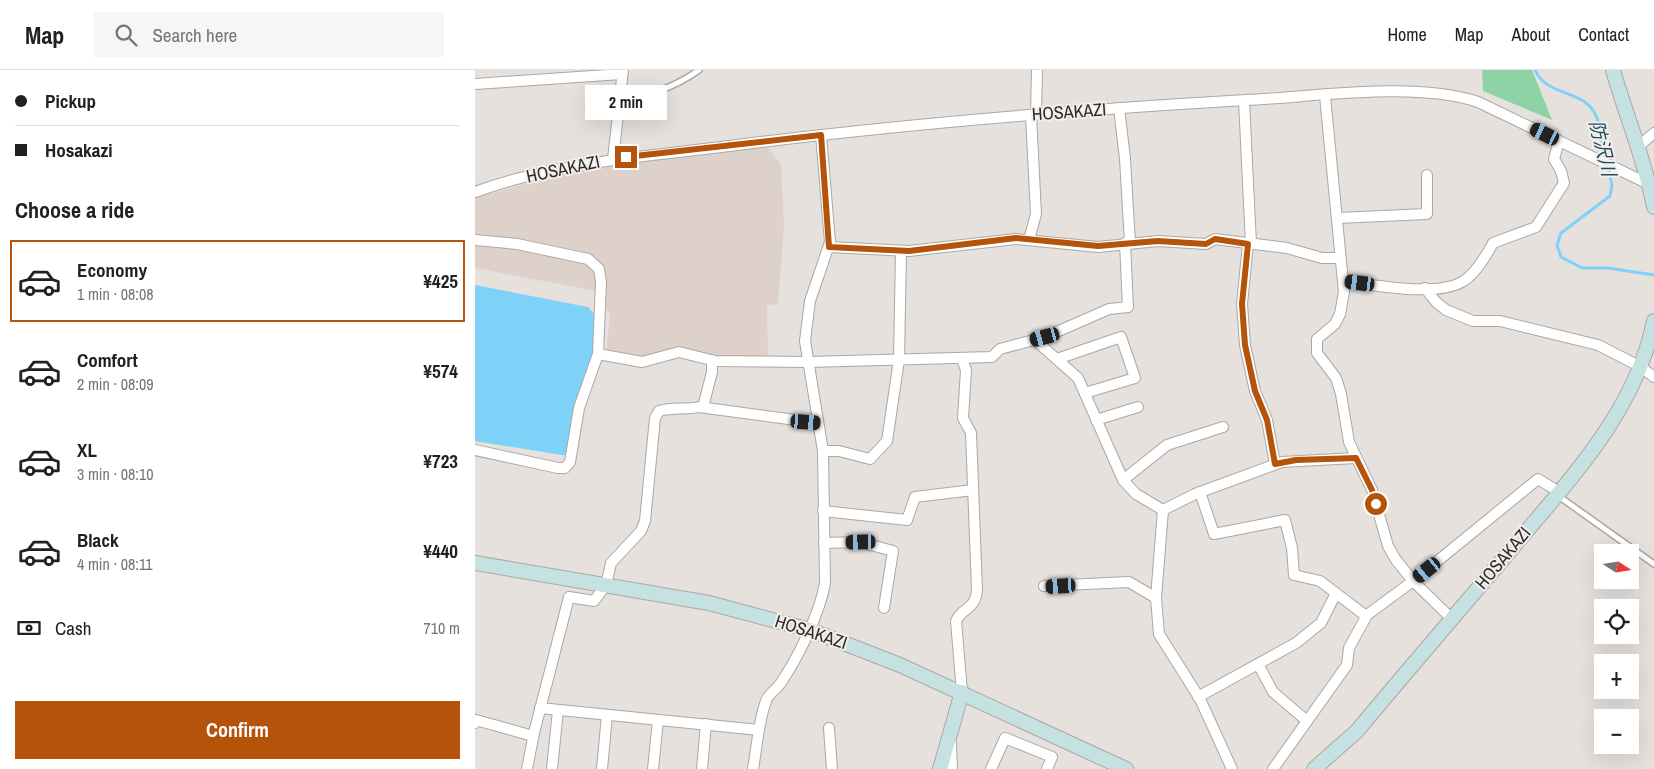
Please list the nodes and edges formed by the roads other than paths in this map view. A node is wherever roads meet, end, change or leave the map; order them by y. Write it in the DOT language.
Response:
graph roads {
  1 [pos="699,70"];
  2 [pos="1037,70"];
  3 [pos="1613,70"];
  4 [pos="623,72"];
  5 [pos="475,84"];
  6 [pos="1325,96"];
  7 [pos="620,97"];
  8 [pos="1244,101"];
  9 [pos="1119,108"];
  10 [pos="1034,114"];
  11 [pos="1654,132"];
  12 [pos="821,135"];
  13 [pos="1559,141"];
  14 [pos="1639,146"];
  15 [pos="613,159"];
  16 [pos="1427,175"];
  17 [pos="1652,186"];
  18 [pos="475,192"];
  19 [pos="1654,207"];
  20 [pos="1337,218"];
  21 [pos="475,240"];
  22 [pos="1029,240"];
  23 [pos="1128,243"];
  24 [pos="1250,244"];
  25 [pos="829,247"];
  26 [pos="901,251"];
  27 [pos="1340,258"];
  28 [pos="1344,281"];
  29 [pos="1425,288"];
  30 [pos="1654,321"];
  31 [pos="1035,340"];
  32 [pos="598,354"];
  33 [pos="962,359"];
  34 [pos="1057,359"];
  35 [pos="712,360"];
  36 [pos="899,360"];
  37 [pos="808,362"];
  38 [pos="1641,368"];
  39 [pos="1654,378"];
  40 [pos="1085,393"];
  41 [pos="1137,407"];
  42 [pos="703,408"];
  43 [pos="1096,420"];
  44 [pos="818,423"];
  45 [pos="1223,427"];
  46 [pos="475,450"];
  47 [pos="823,451"];
  48 [pos="1356,458"];
  49 [pos="1275,464"];
  50 [pos="1123,480"];
  51 [pos="973,490"];
  52 [pos="1200,492"];
  53 [pos="1558,493"];
  54 [pos="1163,510"];
  55 [pos="823,511"];
  56 [pos="824,542"];
  57 [pos="475,564"];
  58 [pos="1654,564"];
  59 [pos="1413,581"];
  60 [pos="606,585"];
  61 [pos="1044,586"];
  62 [pos="1336,593"];
  63 [pos="1156,598"];
  64 [pos="884,608"];
  65 [pos="1366,616"];
  66 [pos="1451,619"];
  67 [pos="810,630"];
  68 [pos="1258,664"];
  69 [pos="962,692"];
  70 [pos="1198,697"];
  71 [pos="540,708"];
  72 [pos="558,710"];
  73 [pos="607,715"];
  74 [pos="658,720"];
  75 [pos="953,722"];
  76 [pos="1307,722"];
  77 [pos="475,723"];
  78 [pos="706,724"];
  79 [pos="829,728"];
  80 [pos="759,730"];
  81 [pos="533,736"];
  82 [pos="527,769"];
  83 [pos="552,769"];
  84 [pos="602,769"];
  85 [pos="653,769"];
  86 [pos="702,769"];
  87 [pos="753,769"];
  88 [pos="832,769"];
  89 [pos="940,769"];
  90 [pos="952,769"];
  91 [pos="991,769"];
  92 [pos="1047,769"];
  93 [pos="1126,769"];
  94 [pos="1232,769"];
  95 [pos="1273,769"];
  96 [pos="1314,769"];
  1 -- 7 [label="lane"];
  2 -- 10 [label="street"];
  3 -- 14 [label="main road"];
  4 -- 5 [label="street"];
  4 -- 7 [label="street"];
  6 -- 8 [label="street, HOSAKAZI"];
  6 -- 13 [label="street, HOSAKAZI"];
  6 -- 20 [label="street"];
  7 -- 15 [label="street"];
  8 -- 9 [label="street, HOSAKAZI"];
  8 -- 24 [label="street"];
  9 -- 10 [label="street, HOSAKAZI"];
  9 -- 23 [label="street"];
  10 -- 12 [label="street, HOSAKAZI"];
  10 -- 22 [label="street"];
  11 -- 14 [label="street"];
  12 -- 15 [label="street, HOSAKAZI"];
  12 -- 25 [label="street"];
  13 -- 17 [label="street, HOSAKAZI"];
  13 -- 29 [label="street"];
  14 -- 17 [label="main road"];
  15 -- 18 [label="street, HOSAKAZI"];
  16 -- 20 [label="street"];
  17 -- 19 [label="main road"];
  20 -- 27 [label="street"];
  21 -- 32 [label="street"];
  22 -- 23 [label="street"];
  22 -- 26 [label="street"];
  23 -- 24 [label="street"];
  23 -- 31 [label="street"];
  24 -- 27 [label="street"];
  24 -- 49 [label="street"];
  25 -- 26 [label="street"];
  25 -- 37 [label="street"];
  26 -- 36 [label="street"];
  27 -- 28 [label="street"];
  28 -- 29 [label="street"];
  28 -- 48 [label="street"];
  29 -- 38 [label="street"];
  30 -- 38 [label="main road, HOSAKAZI"];
  31 -- 33 [label="street"];
  31 -- 34 [label="street"];
  32 -- 35 [label="street"];
  32 -- 46 [label="street"];
  33 -- 36 [label="street"];
  33 -- 51 [label="street"];
  34 -- 40 [label="street"];
  34 -- 40 [label="street"];
  35 -- 37 [label="street"];
  35 -- 42 [label="street"];
  36 -- 37 [label="street"];
  36 -- 47 [label="street"];
  37 -- 44 [label="street"];
  38 -- 39 [label="street"];
  38 -- 53 [label="main road, HOSAKAZI"];
  40 -- 43 [label="street"];
  41 -- 43 [label="street"];
  42 -- 44 [label="street"];
  42 -- 60 [label="street"];
  43 -- 50 [label="street"];
  44 -- 47 [label="street"];
  45 -- 50 [label="street"];
  47 -- 55 [label="street"];
  48 -- 49 [label="street"];
  48 -- 59 [label="street"];
  49 -- 52 [label="street"];
  50 -- 54 [label="street"];
  51 -- 55 [label="street"];
  51 -- 69 [label="street"];
  52 -- 54 [label="street"];
  52 -- 62 [label="street"];
  53 -- 58 [label="lane"];
  53 -- 59 [label="street"];
  53 -- 66 [label="main road, HOSAKAZI"];
  54 -- 63 [label="street"];
  55 -- 56 [label="street"];
  56 -- 64 [label="street"];
  56 -- 67 [label="street"];
  57 -- 60 [label="main road, HOSAKAZI"];
  59 -- 65 [label="street"];
  59 -- 66 [label="street"];
  60 -- 67 [label="main road, HOSAKAZI"];
  60 -- 71 [label="street"];
  61 -- 63 [label="street"];
  62 -- 65 [label="street"];
  62 -- 68 [label="street"];
  63 -- 70 [label="street"];
  65 -- 76 [label="street"];
  66 -- 96 [label="main road, HOSAKAZI"];
  67 -- 69 [label="main road, HOSAKAZI"];
  67 -- 80 [label="street"];
  68 -- 70 [label="street"];
  68 -- 76 [label="street"];
  69 -- 75 [label="main road"];
  69 -- 93 [label="main road, HOSAKAZI"];
  70 -- 94 [label="street"];
  71 -- 72 [label="street"];
  71 -- 81 [label="street"];
  72 -- 73 [label="street"];
  72 -- 83 [label="street"];
  73 -- 74 [label="street"];
  73 -- 84 [label="street"];
  74 -- 78 [label="street"];
  74 -- 85 [label="street"];
  75 -- 89 [label="main road"];
  75 -- 90 [label="street"];
  76 -- 95 [label="street"];
  77 -- 81 [label="street"];
  78 -- 80 [label="street"];
  78 -- 86 [label="street"];
  79 -- 88 [label="street"];
  80 -- 87 [label="street"];
  81 -- 82 [label="street"];
  91 -- 92 [label="street"];
}
